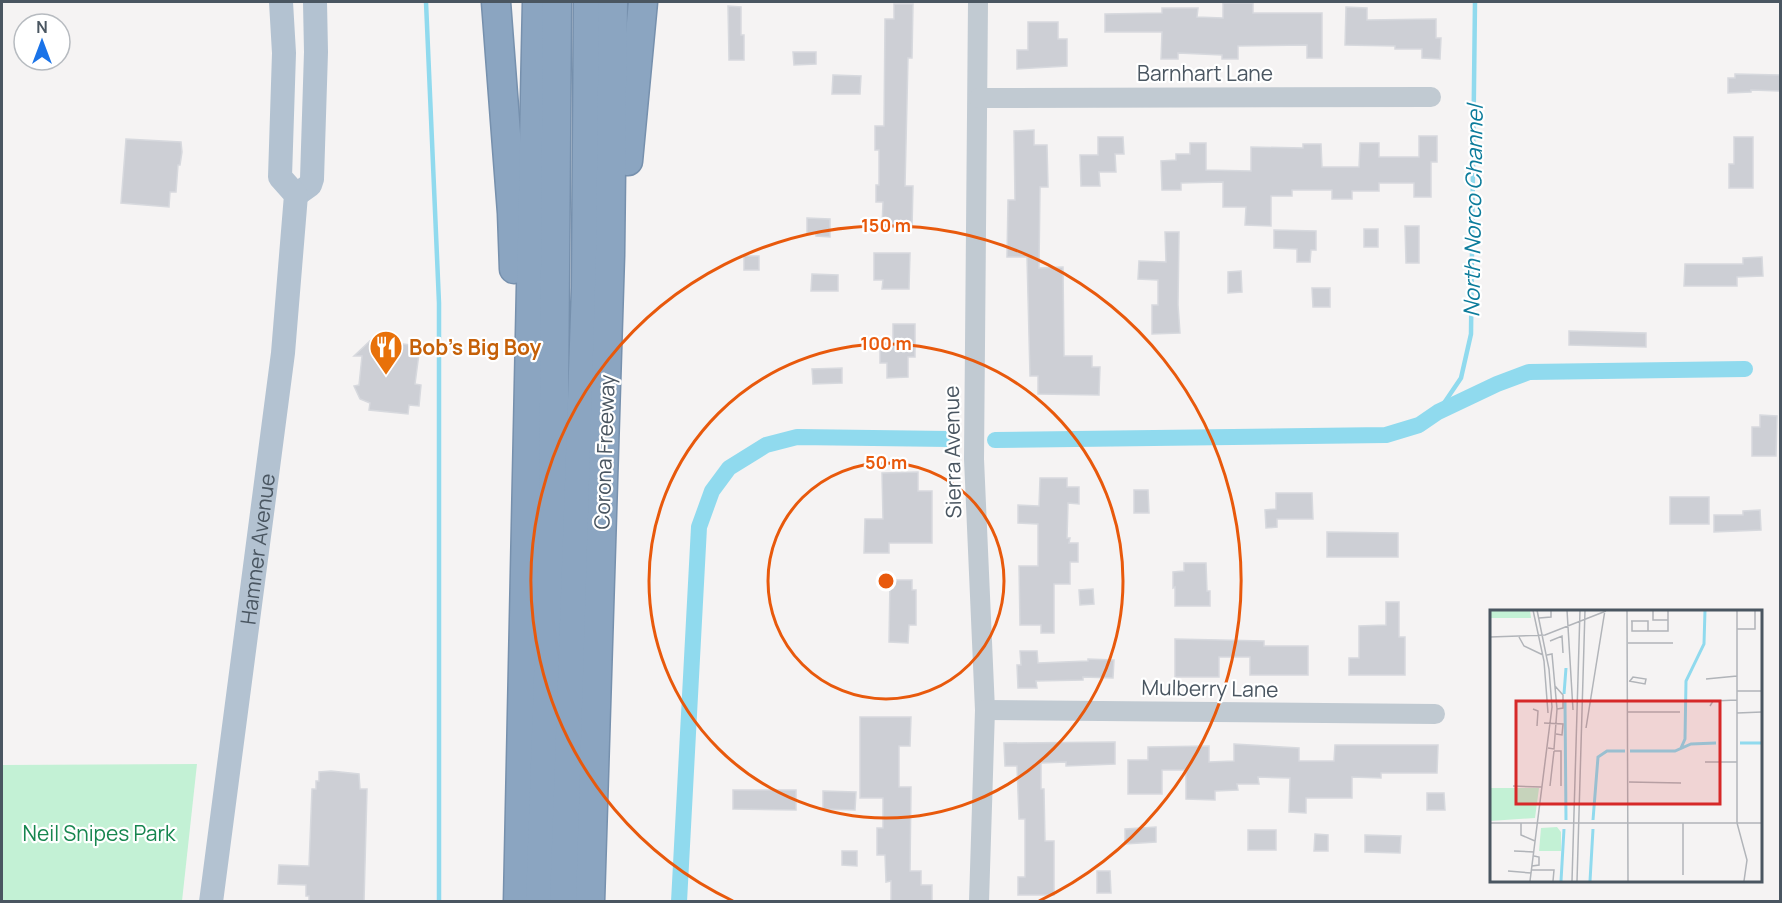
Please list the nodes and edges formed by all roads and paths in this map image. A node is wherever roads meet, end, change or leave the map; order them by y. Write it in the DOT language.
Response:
graph roads {
  1 [pos="281,2"];
  2 [pos="315,2"];
  3 [pos="496,2"];
  4 [pos="537,2"];
  5 [pos="557,2"];
  6 [pos="588,2"];
  7 [pos="613,2"];
  8 [pos="643,2"];
  9 [pos="978,2"];
  10 [pos="1431,97"];
  11 [pos="979,98"];
  12 [pos="296,195"];
  13 [pos="610,255"];
  14 [pos="525,539"];
  15 [pos="985,710"];
  16 [pos="1435,714"];
  17 [pos="210,902"];
  18 [pos="518,902"];
  19 [pos="540,902"];
  20 [pos="564,902"];
  21 [pos="590,902"];
  22 [pos="979,902"];
  1 -- 12 [label="main road"];
  2 -- 12 [label="main road"];
  3 -- 14 [label="highway"];
  4 -- 14 [label="highway"];
  5 -- 19 [label="highway"];
  6 -- 20 [label="highway"];
  7 -- 13 [label="highway, Corona Freeway"];
  8 -- 13 [label="highway"];
  9 -- 11 [label="street, Sierra Avenue"];
  10 -- 11 [label="street, Barnhart Lane"];
  11 -- 15 [label="street, Sierra Avenue"];
  12 -- 17 [label="main road, Hamner Avenue"];
  13 -- 21 [label="highway, Corona Freeway"];
  14 -- 18 [label="highway"];
  15 -- 16 [label="street, Mulberry Lane"];
  15 -- 22 [label="street, Sierra Avenue"];
}
